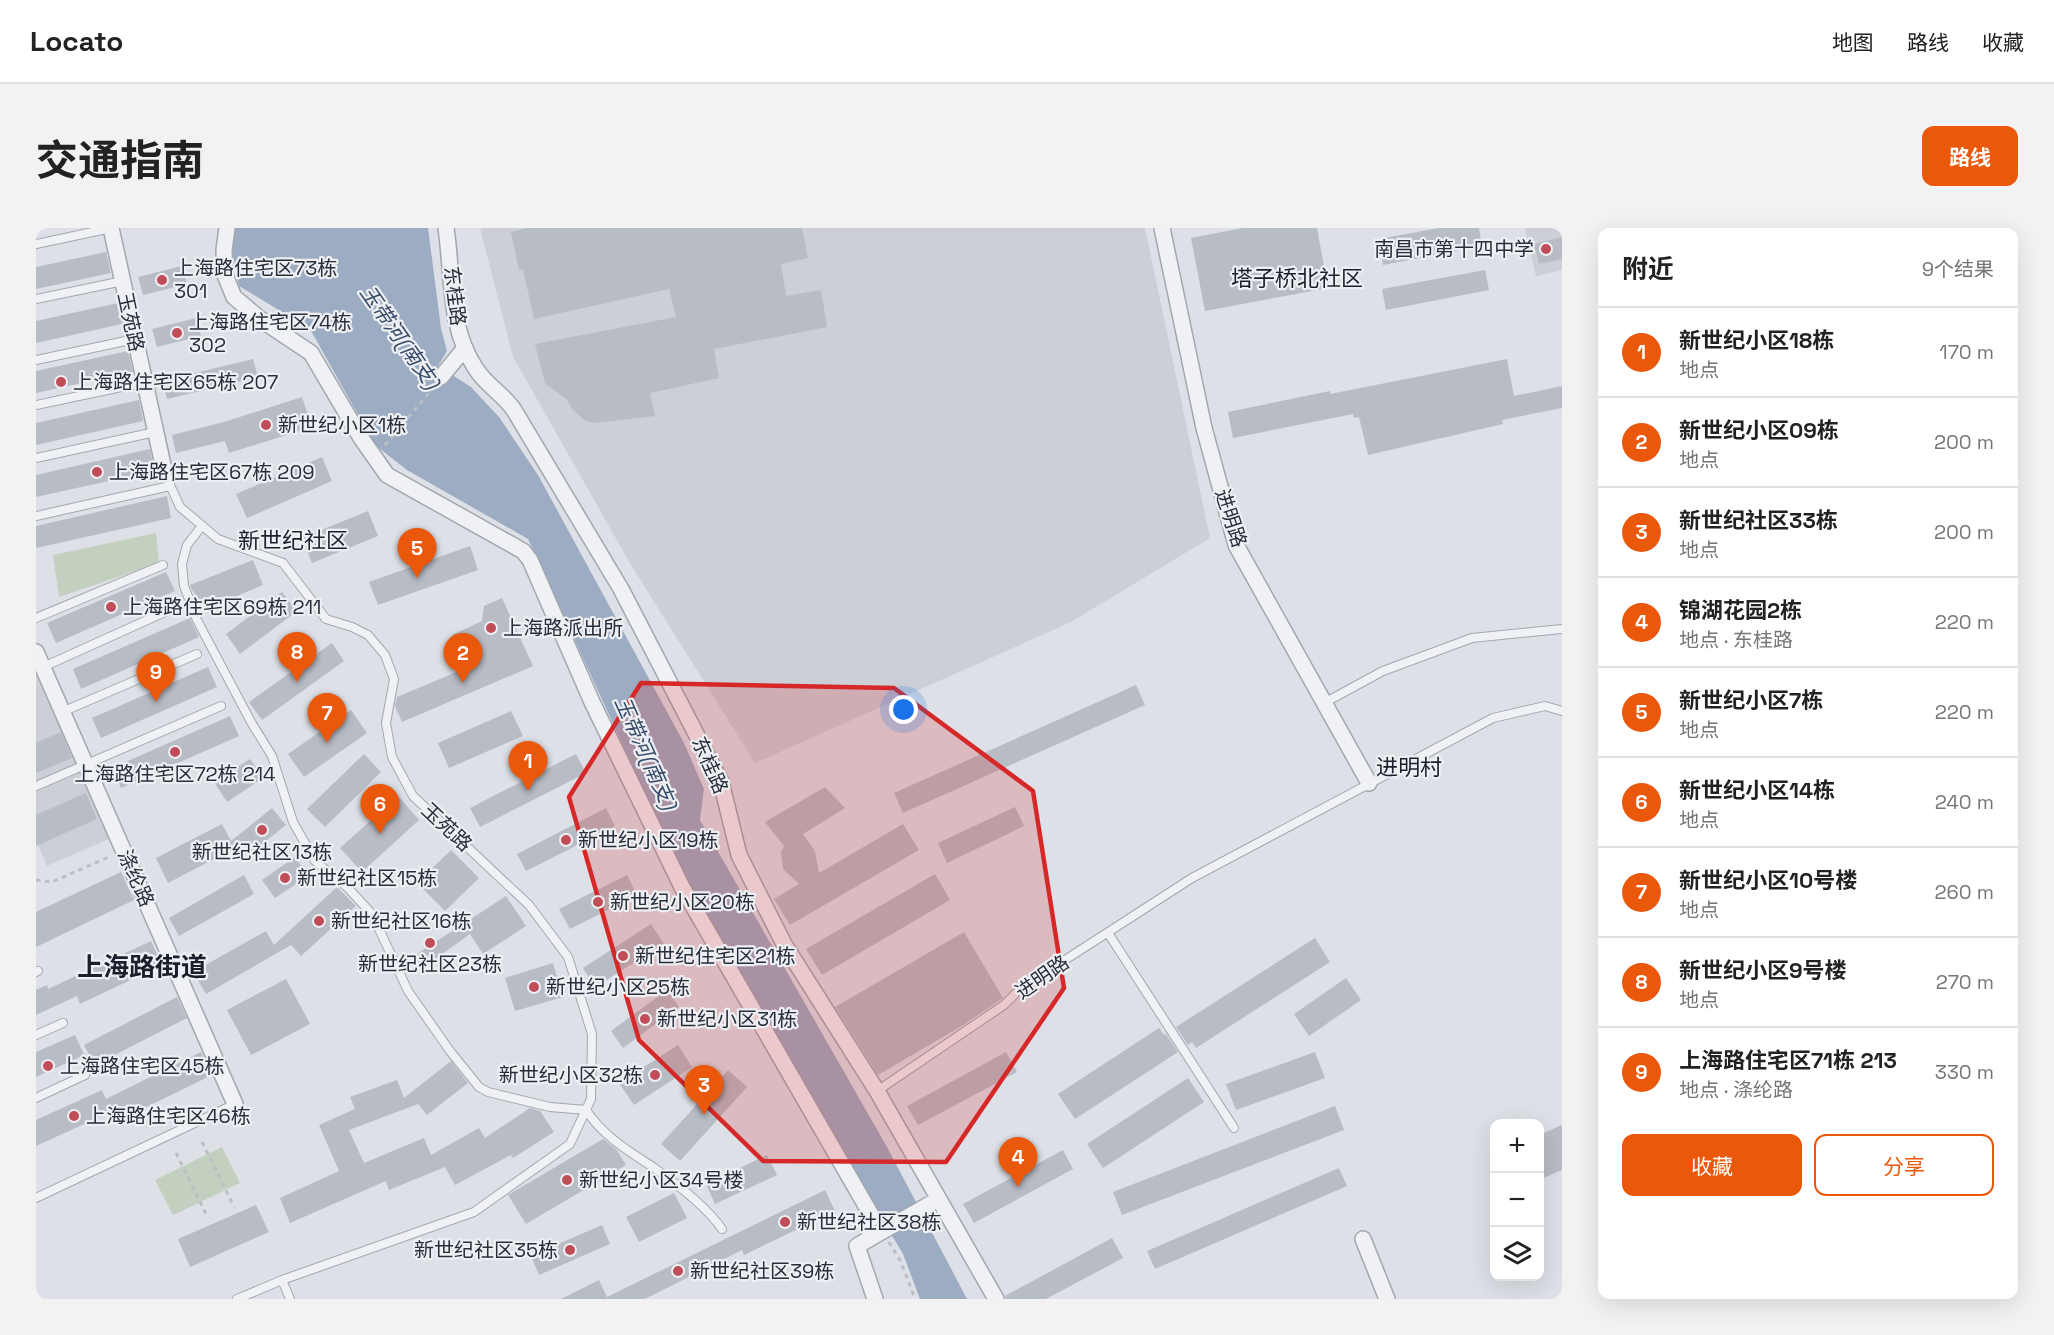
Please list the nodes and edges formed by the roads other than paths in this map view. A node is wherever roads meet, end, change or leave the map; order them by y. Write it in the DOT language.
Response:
graph roads {
  1 [pos="111,228"];
  2 [pos="227,228"];
  3 [pos="446,228"];
  4 [pos="1162,228"];
  5 [pos="36,244"];
  6 [pos="123,281"];
  7 [pos="36,299"];
  8 [pos="135,339"];
  9 [pos="465,348"];
  10 [pos="36,360"];
  11 [pos="441,377"];
  12 [pos="145,382"];
  13 [pos="36,405"];
  14 [pos="155,432"];
  15 [pos="385,445"];
  16 [pos="375,457"];
  17 [pos="36,458"];
  18 [pos="167,480"];
  19 [pos="36,516"];
  20 [pos="202,525"];
  21 [pos="163,565"];
  22 [pos="176,607"];
  23 [pos="36,618"];
  24 [pos="1562,629"];
  25 [pos="36,652"];
  26 [pos="197,654"];
  27 [pos="39,668"];
  28 [pos="1324,703"];
  29 [pos="221,706"];
  30 [pos="1562,711"];
  31 [pos="62,712"];
  32 [pos="85,764"];
  33 [pos="1369,783"];
  34 [pos="36,786"];
  35 [pos="1108,933"];
  36 [pos="63,1023"];
  37 [pos="36,1035"];
  38 [pos="85,1075"];
  39 [pos="877,1092"];
  40 [pos="36,1098"];
  41 [pos="236,1104"];
  42 [pos="586,1110"];
  43 [pos="1234,1128"];
  44 [pos="36,1198"];
  45 [pos="935,1201"];
  46 [pos="722,1230"];
  47 [pos="868,1239"];
  48 [pos="1363,1239"];
  49 [pos="282,1280"];
  50 [pos="237,1299"];
  51 [pos="290,1299"];
  52 [pos="875,1299"];
  53 [pos="996,1299"];
  54 [pos="1387,1299"];
  1 -- 5 [label="lane"];
  1 -- 6 [label="street, 玉苑路"];
  2 -- 16 [label="street"];
  3 -- 9 [label="street, 东桂路"];
  4 -- 28 [label="street, 进明路"];
  6 -- 7 [label="lane"];
  6 -- 8 [label="street, 玉苑路"];
  8 -- 10 [label="lane"];
  8 -- 12 [label="street, 玉苑路"];
  9 -- 11 [label="street"];
  9 -- 39 [label="street, 东桂路"];
  12 -- 13 [label="lane"];
  12 -- 14 [label="street, 玉苑路"];
  14 -- 17 [label="lane"];
  14 -- 18 [label="street, 玉苑路"];
  15 -- 16 [label="street"];
  16 -- 47 [label="street"];
  18 -- 19 [label="lane"];
  18 -- 20 [label="lane, 玉苑路"];
  20 -- 42 [label="lane, 玉苑路"];
  20 -- 42 [label="lane"];
  21 -- 23 [label="lane"];
  22 -- 27 [label="lane"];
  24 -- 28 [label="lane"];
  25 -- 27 [label="street, 涤纶路"];
  26 -- 31 [label="lane"];
  27 -- 31 [label="street, 涤纶路"];
  28 -- 33 [label="street, 进明路"];
  29 -- 32 [label="lane"];
  30 -- 33 [label="lane, 进明路"];
  31 -- 32 [label="street, 涤纶路"];
  32 -- 34 [label="lane"];
  32 -- 41 [label="street, 涤纶路"];
  33 -- 35 [label="lane, 进明路"];
  35 -- 39 [label="lane, 进明路"];
  35 -- 43 [label="lane"];
  36 -- 37 [label="lane"];
  38 -- 40 [label="lane"];
  39 -- 45 [label="street, 东桂路"];
  41 -- 44 [label="lane"];
  42 -- 46 [label="lane"];
  42 -- 49 [label="lane, 玉苑路"];
  45 -- 47 [label="street, bridge"];
  45 -- 53 [label="street, 东桂路"];
  47 -- 52 [label="street"];
  48 -- 54 [label="street"];
  49 -- 50 [label="lane, 玉苑路"];
  49 -- 51 [label="lane"];
}
